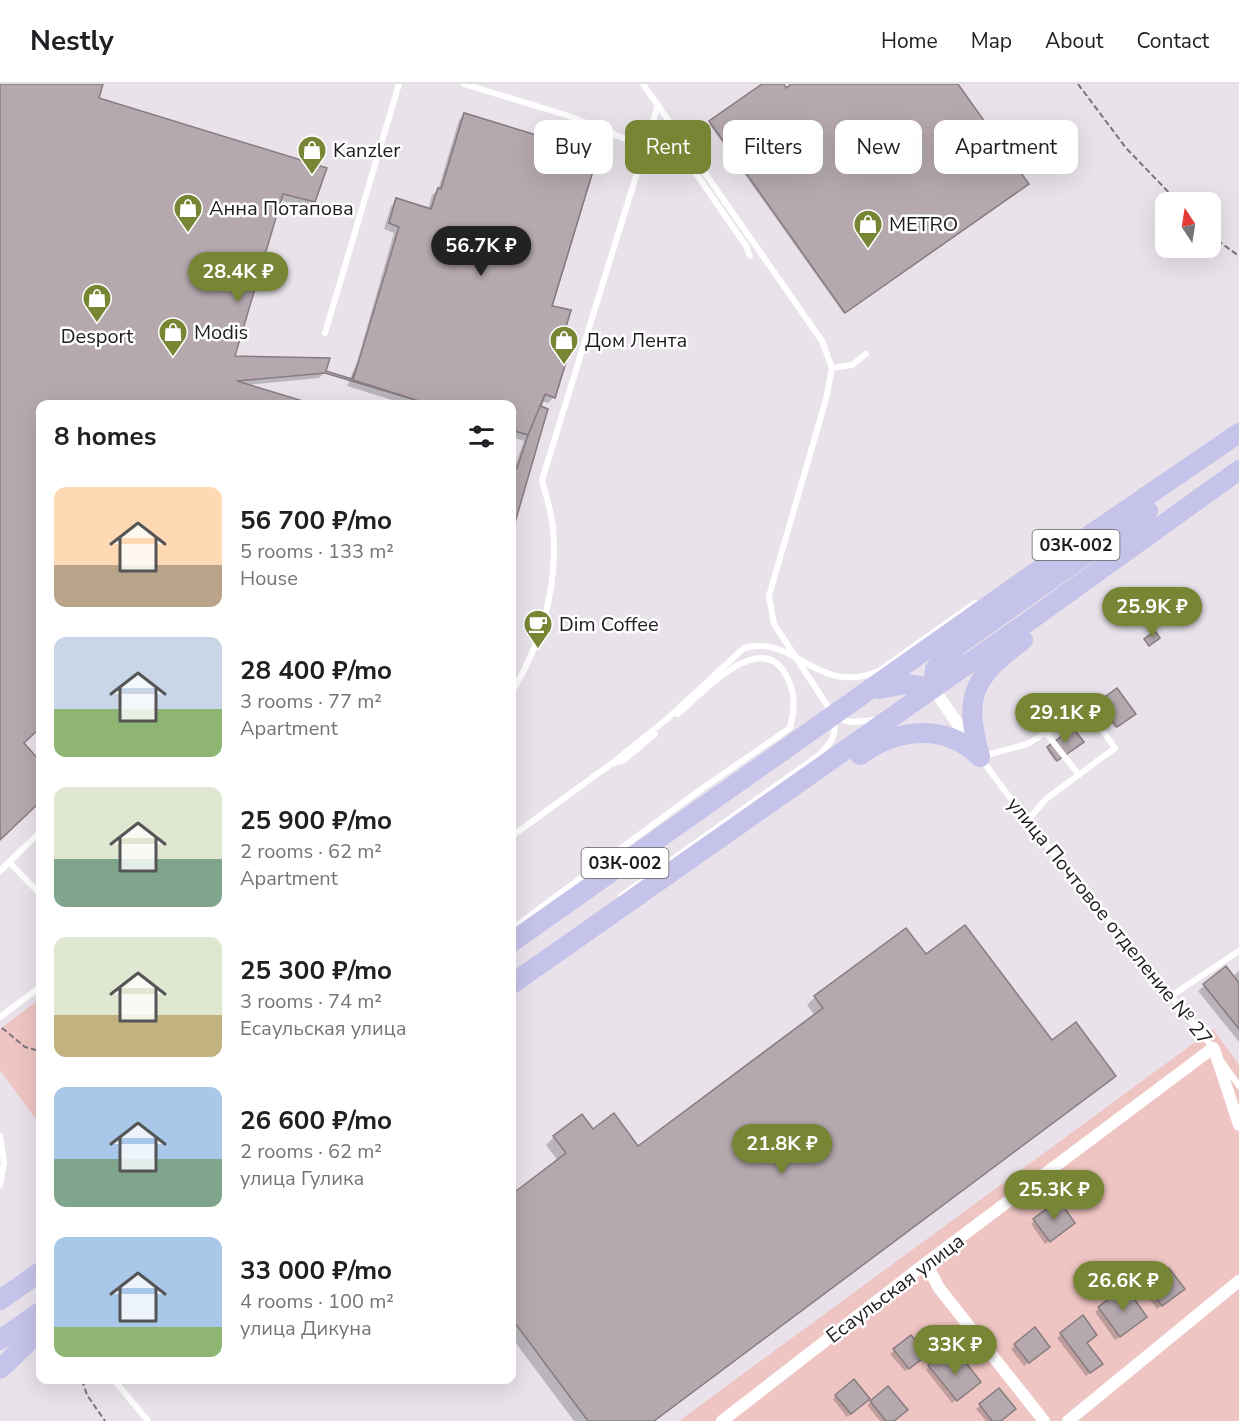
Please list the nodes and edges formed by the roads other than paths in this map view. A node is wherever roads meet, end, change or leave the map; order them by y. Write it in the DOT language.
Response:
graph roads {
  1 [pos="399,84"];
  2 [pos="464,84"];
  3 [pos="643,84"];
  4 [pos="658,105"];
  5 [pos="653,120"];
  6 [pos="668,120"];
  7 [pos="625,139"];
  8 [pos="637,174"];
  9 [pos="696,174"];
  10 [pos="705,174"];
  11 [pos="755,244"];
  12 [pos="325,333"];
  13 [pos="866,354"];
  14 [pos="832,368"];
  15 [pos="1239,433"];
  16 [pos="1239,448"];
  17 [pos="1196,462"];
  18 [pos="1239,470"];
  19 [pos="1239,485"];
  20 [pos="1130,497"];
  21 [pos="985,596"];
  22 [pos="793,655"];
  23 [pos="516,685"];
  24 [pos="933,688"];
  25 [pos="868,692"];
  26 [pos="895,715"];
  27 [pos="834,716"];
  28 [pos="1046,733"];
  29 [pos="980,757"];
  30 [pos="612,764"];
  31 [pos="1079,775"];
  32 [pos="1027,821"];
  33 [pos="516,834"];
  34 [pos="36,836"];
  35 [pos="9,862"];
  36 [pos="0,871"];
  37 [pos="36,890"];
  38 [pos="614,901"];
  39 [pos="516,926"];
  40 [pos="588,931"];
  41 [pos="516,939"];
  42 [pos="558,941"];
  43 [pos="1239,951"];
  44 [pos="516,972"];
  45 [pos="516,981"];
  46 [pos="36,990"];
  47 [pos="1172,996"];
  48 [pos="0,1017"];
  49 [pos="1213,1049"];
  50 [pos="1239,1086"];
  51 [pos="1239,1125"];
  52 [pos="0,1136"];
  53 [pos="0,1185"];
  54 [pos="926,1263"];
  55 [pos="36,1268"];
  56 [pos="36,1275"];
  57 [pos="1239,1281"];
  58 [pos="0,1291"];
  59 [pos="0,1300"];
  60 [pos="36,1315"];
  61 [pos="36,1334"];
  62 [pos="0,1340"];
  63 [pos="0,1369"];
  64 [pos="117,1384"];
  65 [pos="148,1421"];
  66 [pos="722,1421"];
  67 [pos="1044,1421"];
  68 [pos="1068,1421"];
  1 -- 12 [label="lane"];
  2 -- 7 [label="lane"];
  3 -- 4 [label="lane"];
  4 -- 5 [label="lane"];
  4 -- 6 [label="lane"];
  8 -- 23 [label="lane"];
  9 -- 11 [label="lane"];
  10 -- 11 [label="lane"];
  11 -- 14 [label="lane"];
  13 -- 14 [label="lane"];
  14 -- 22 [label="lane"];
  15 -- 17 [label="main road, 03К-002"];
  16 -- 24 [label="main road"];
  17 -- 20 [label="lane"];
  17 -- 25 [label="main road, 03К-002"];
  18 -- 24 [label="main road, 03К-002"];
  19 -- 29 [label="main road"];
  21 -- 22 [label="lane"];
  22 -- 27 [label="lane"];
  22 -- 30 [label="lane"];
  24 -- 25 [label="main road"];
  24 -- 26 [label="main road, 03К-002"];
  24 -- 29 [label="street"];
  25 -- 27 [label="main road, 03К-002"];
  26 -- 27 [label="lane"];
  26 -- 40 [label="main road, 03К-002"];
  27 -- 38 [label="lane"];
  27 -- 41 [label="main road, 03К-002"];
  28 -- 29 [label="lane"];
  28 -- 31 [label="lane"];
  28 -- 31 [label="lane"];
  29 -- 32 [label="lane, улица Почтовое отделение № 27"];
  29 -- 40 [label="main road"];
  30 -- 33 [label="lane"];
  30 -- 39 [label="lane"];
  31 -- 32 [label="lane"];
  32 -- 47 [label="lane, улица Почтовое отделение № 27"];
  34 -- 35 [label="lane"];
  35 -- 36 [label="lane"];
  35 -- 37 [label="lane"];
  40 -- 45 [label="main road, 03К-002"];
  42 -- 44 [label="lane"];
  43 -- 47 [label="lane"];
  46 -- 48 [label="lane"];
  47 -- 49 [label="lane, улица Почтовое отделение № 27"];
  49 -- 50 [label="lane, улица Почтовое отделение № 27"];
  49 -- 51 [label="street"];
  49 -- 54 [label="street, Есаульская улица"];
  52 -- 53 [label="lane"];
  54 -- 66 [label="street, Есаульская улица"];
  54 -- 67 [label="street"];
  55 -- 58 [label="main road"];
  56 -- 59 [label="main road"];
  57 -- 68 [label="street"];
  60 -- 62 [label="main road"];
  61 -- 63 [label="main road"];
  64 -- 65 [label="lane"];
}
